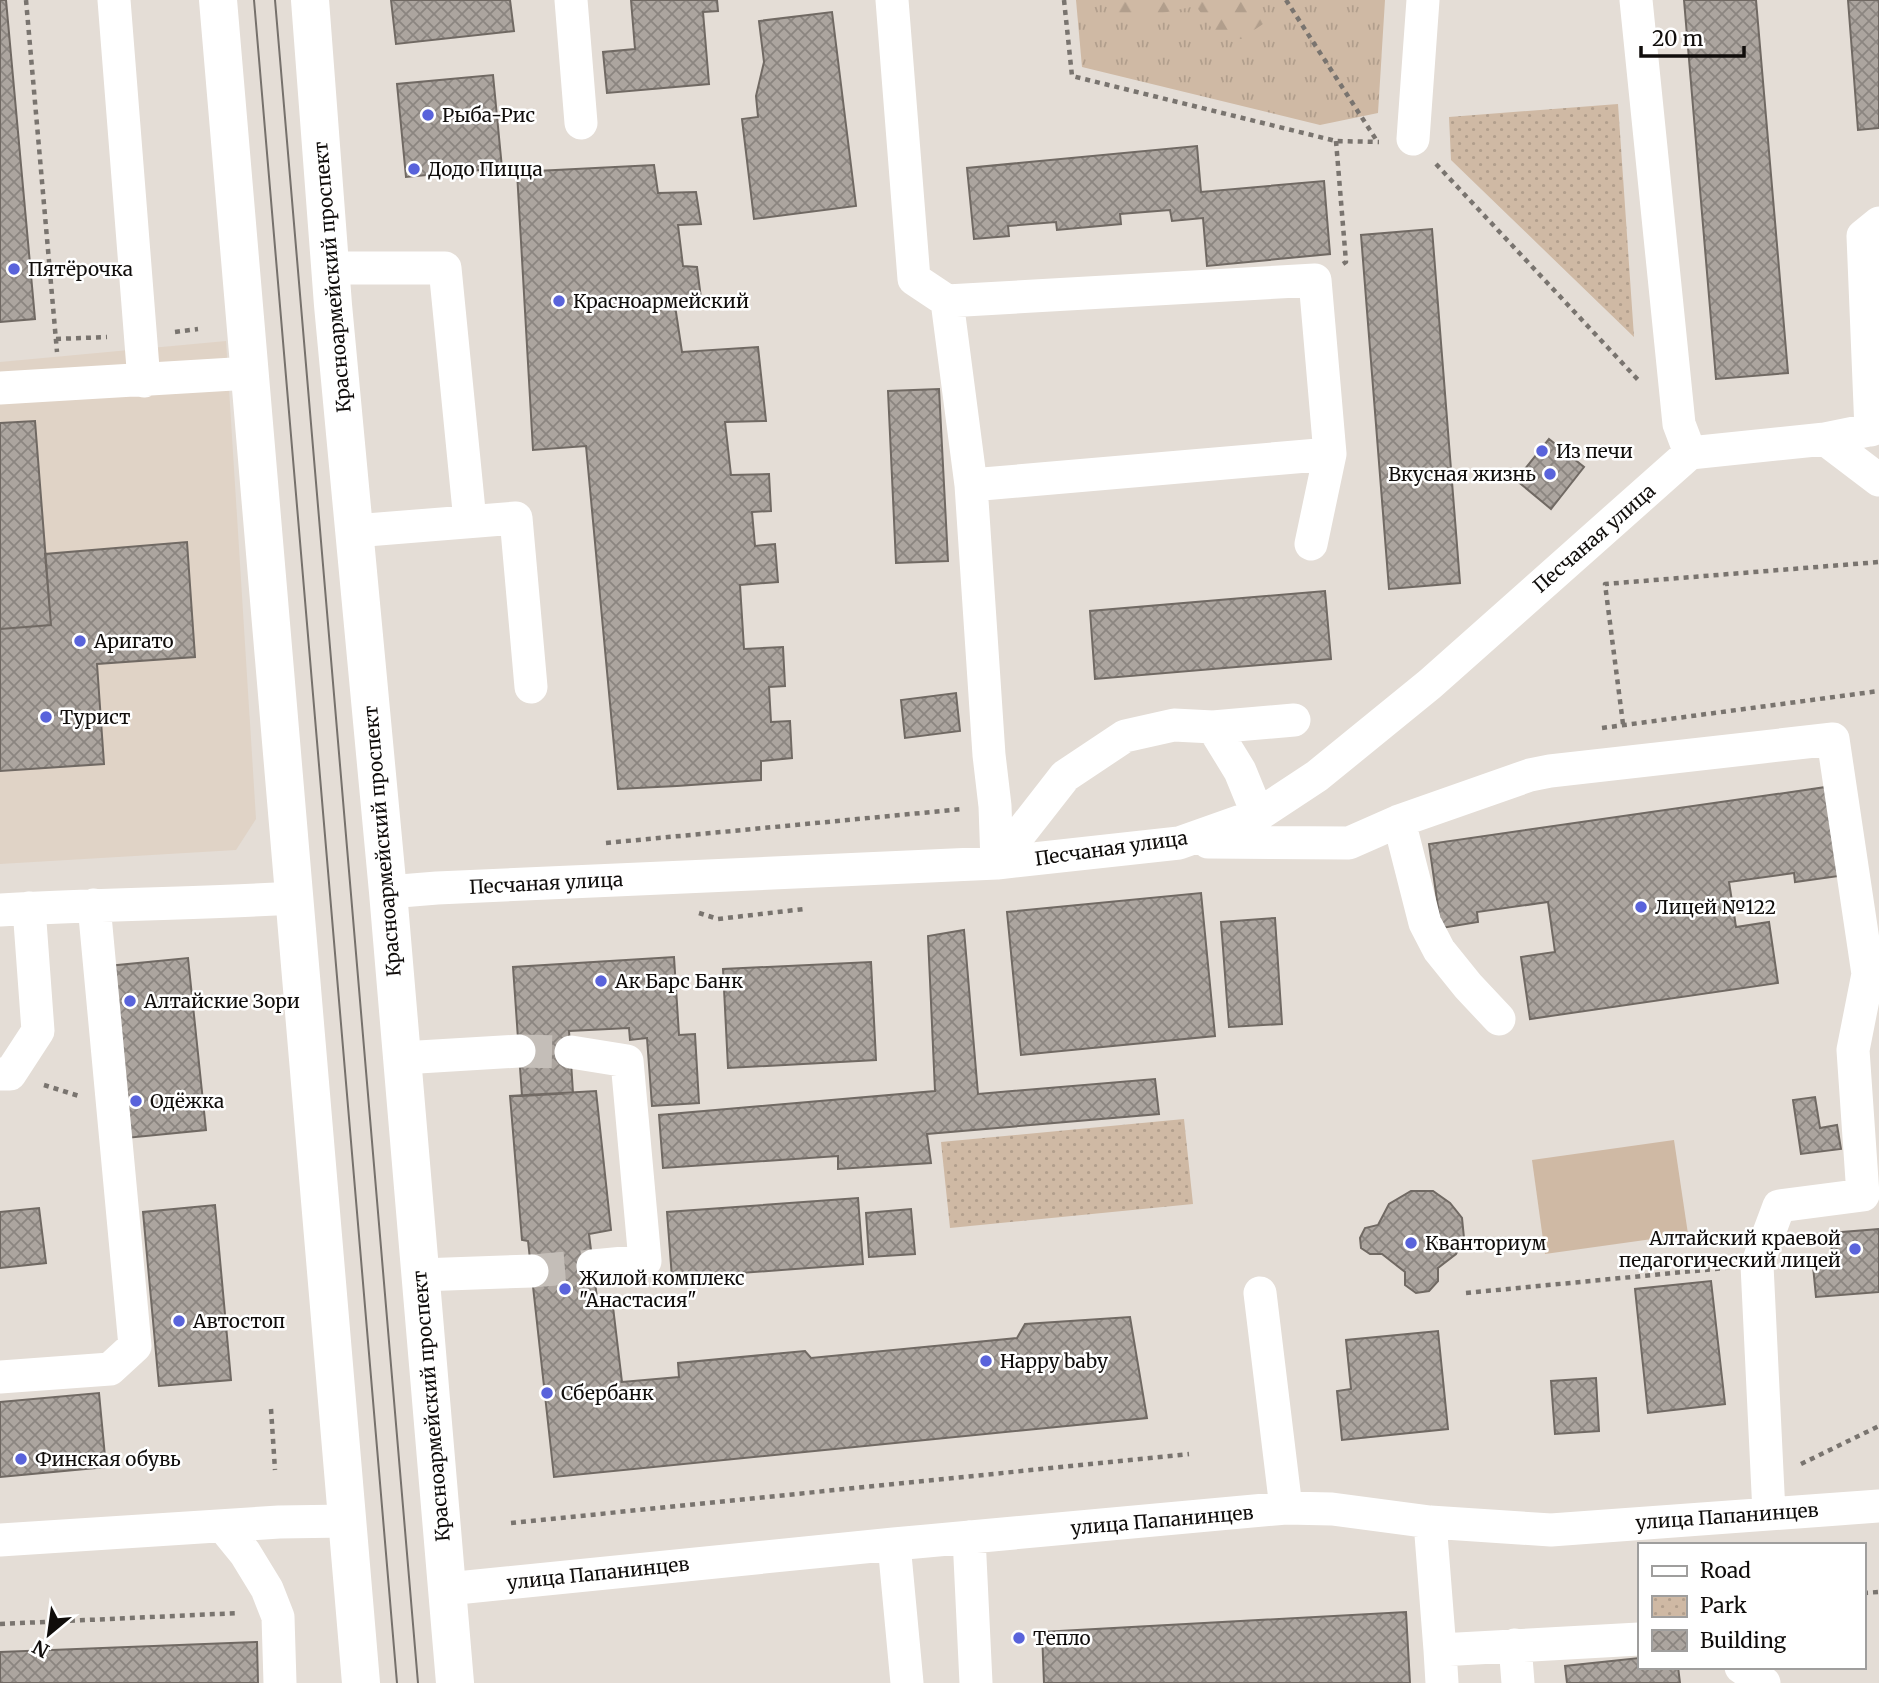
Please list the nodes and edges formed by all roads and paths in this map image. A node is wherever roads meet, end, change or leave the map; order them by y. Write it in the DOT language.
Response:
graph roads {
  1 [pos="26,0"];
  2 [pos="114,0"];
  3 [pos="218,0"];
  4 [pos="310,0"];
  5 [pos="571,0"];
  6 [pos="892,0"];
  7 [pos="1065,0"];
  8 [pos="1286,0"];
  9 [pos="1423,0"];
  10 [pos="1636,0"];
  11 [pos="581,123"];
  12 [pos="1413,139"];
  13 [pos="1336,141"];
  14 [pos="1879,223"];
  15 [pos="330,268"];
  16 [pos="1315,280"];
  17 [pos="947,301"];
  18 [pos="250,373"];
  19 [pos="144,381"];
  20 [pos="1642,383"];
  21 [pos="59,384"];
  22 [pos="0,388"];
  23 [pos="1875,429"];
  24 [pos="1825,439"];
  25 [pos="1690,453"];
  26 [pos="1330,454"];
  27 [pos="1879,480"];
  28 [pos="971,485"];
  29 [pos="470,521"];
  30 [pos="354,531"];
  31 [pos="1311,544"];
  32 [pos="1879,562"];
  33 [pos="531,687"];
  34 [pos="1879,691"];
  35 [pos="1294,720"];
  36 [pos="1623,724"];
  37 [pos="1213,727"];
  38 [pos="1597,729"];
  39 [pos="995,806"];
  40 [pos="1258,815"];
  41 [pos="1399,821"];
  42 [pos="1180,843"];
  43 [pos="599,844"];
  44 [pos="997,863"];
  45 [pos="388,892"];
  46 [pos="294,898"];
  47 [pos="94,905"];
  48 [pos="14,909"];
  49 [pos="1499,1019"];
  50 [pos="519,1051"];
  51 [pos="571,1052"];
  52 [pos="402,1058"];
  53 [pos="5,1074"];
  54 [pos="113,1108"];
  55 [pos="1871,1194"];
  56 [pos="1757,1265"];
  57 [pos="593,1266"];
  58 [pos="532,1272"];
  59 [pos="420,1275"];
  60 [pos="1261,1293"];
  61 [pos="1466,1293"];
  62 [pos="0,1377"];
  63 [pos="271,1409"];
  64 [pos="1879,1426"];
  65 [pos="1189,1454"];
  66 [pos="275,1470"];
  67 [pos="1879,1506"];
  68 [pos="1286,1508"];
  69 [pos="1784,1512"];
  70 [pos="347,1521"];
  71 [pos="1430,1522"];
  72 [pos="511,1523"];
  73 [pos="223,1526"];
  74 [pos="969,1537"];
  75 [pos="0,1540"];
  76 [pos="894,1544"];
  77 [pos="447,1589"];
  78 [pos="275,1611"];
  79 [pos="0,1624"];
  80 [pos="1638,1639"];
  81 [pos="1515,1645"];
  82 [pos="1440,1650"];
  83 [pos="1744,1669"];
  84 [pos="280,1683"];
  85 [pos="361,1683"];
  86 [pos="455,1683"];
  87 [pos="907,1683"];
  88 [pos="976,1683"];
  89 [pos="1442,1683"];
  90 [pos="1518,1683"];
  91 [pos="1764,1683"];
  1 -- 21 [label="path"];
  2 -- 19 [label="street"];
  3 -- 18 [label="main road"];
  4 -- 15 [label="main road, Красноармейский проспект"];
  5 -- 11 [label="street"];
  6 -- 17 [label="street"];
  7 -- 13 [label="path"];
  8 -- 13 [label="path"];
  9 -- 12 [label="street"];
  10 -- 25 [label="street"];
  12 -- 20 [label="path"];
  13 -- 16 [label="path"];
  14 -- 23 [label="street"];
  15 -- 29 [label="street"];
  15 -- 30 [label="main road, Красноармейский проспект"];
  16 -- 17 [label="street"];
  16 -- 26 [label="street"];
  17 -- 28 [label="street"];
  18 -- 19 [label="street"];
  18 -- 46 [label="main road"];
  19 -- 21 [label="street"];
  21 -- 22 [label="street"];
  23 -- 24 [label="street"];
  24 -- 25 [label="street"];
  24 -- 27 [label="street"];
  25 -- 40 [label="street, Песчаная улица"];
  26 -- 28 [label="street"];
  26 -- 31 [label="street"];
  28 -- 39 [label="street"];
  29 -- 30 [label="street"];
  29 -- 33 [label="street"];
  30 -- 45 [label="main road, Красноармейский проспект"];
  32 -- 36 [label="path"];
  34 -- 36 [label="path"];
  35 -- 37 [label="street"];
  36 -- 38 [label="path"];
  37 -- 40 [label="street"];
  37 -- 44 [label="street"];
  39 -- 43 [label="path"];
  39 -- 44 [label="street"];
  40 -- 42 [label="street, Песчаная улица"];
  41 -- 42 [label="street"];
  41 -- 49 [label="street"];
  41 -- 55 [label="street"];
  42 -- 44 [label="street, Песчаная улица"];
  44 -- 45 [label="street, Песчаная улица"];
  45 -- 52 [label="main road, Красноармейский проспект"];
  46 -- 47 [label="street"];
  46 -- 70 [label="main road"];
  47 -- 48 [label="street"];
  47 -- 54 [label="street"];
  48 -- 53 [label="street"];
  50 -- 52 [label="street"];
  51 -- 57 [label="street"];
  52 -- 59 [label="main road, Красноармейский проспект"];
  53 -- 54 [label="path"];
  54 -- 62 [label="street"];
  55 -- 56 [label="street"];
  56 -- 61 [label="path"];
  56 -- 69 [label="street"];
  58 -- 59 [label="street"];
  59 -- 77 [label="main road, Красноармейский проспект"];
  60 -- 68 [label="street"];
  63 -- 66 [label="path"];
  64 -- 69 [label="path"];
  65 -- 72 [label="path"];
  67 -- 69 [label="street, улица Папанинцев"];
  68 -- 71 [label="street, улица Папанинцев"];
  68 -- 74 [label="street, улица Папанинцев"];
  69 -- 71 [label="street, улица Папанинцев"];
  70 -- 73 [label="street"];
  70 -- 85 [label="main road"];
  71 -- 82 [label="street"];
  73 -- 75 [label="street"];
  73 -- 78 [label="street"];
  74 -- 76 [label="street, улица Папанинцев"];
  74 -- 88 [label="street"];
  76 -- 77 [label="street, улица Папанинцев"];
  76 -- 87 [label="street"];
  77 -- 86 [label="main road, Красноармейский проспект"];
  78 -- 79 [label="path"];
  78 -- 84 [label="street"];
  80 -- 81 [label="street"];
  81 -- 82 [label="street"];
  81 -- 90 [label="street"];
  82 -- 89 [label="street"];
  83 -- 91 [label="street"];
}
